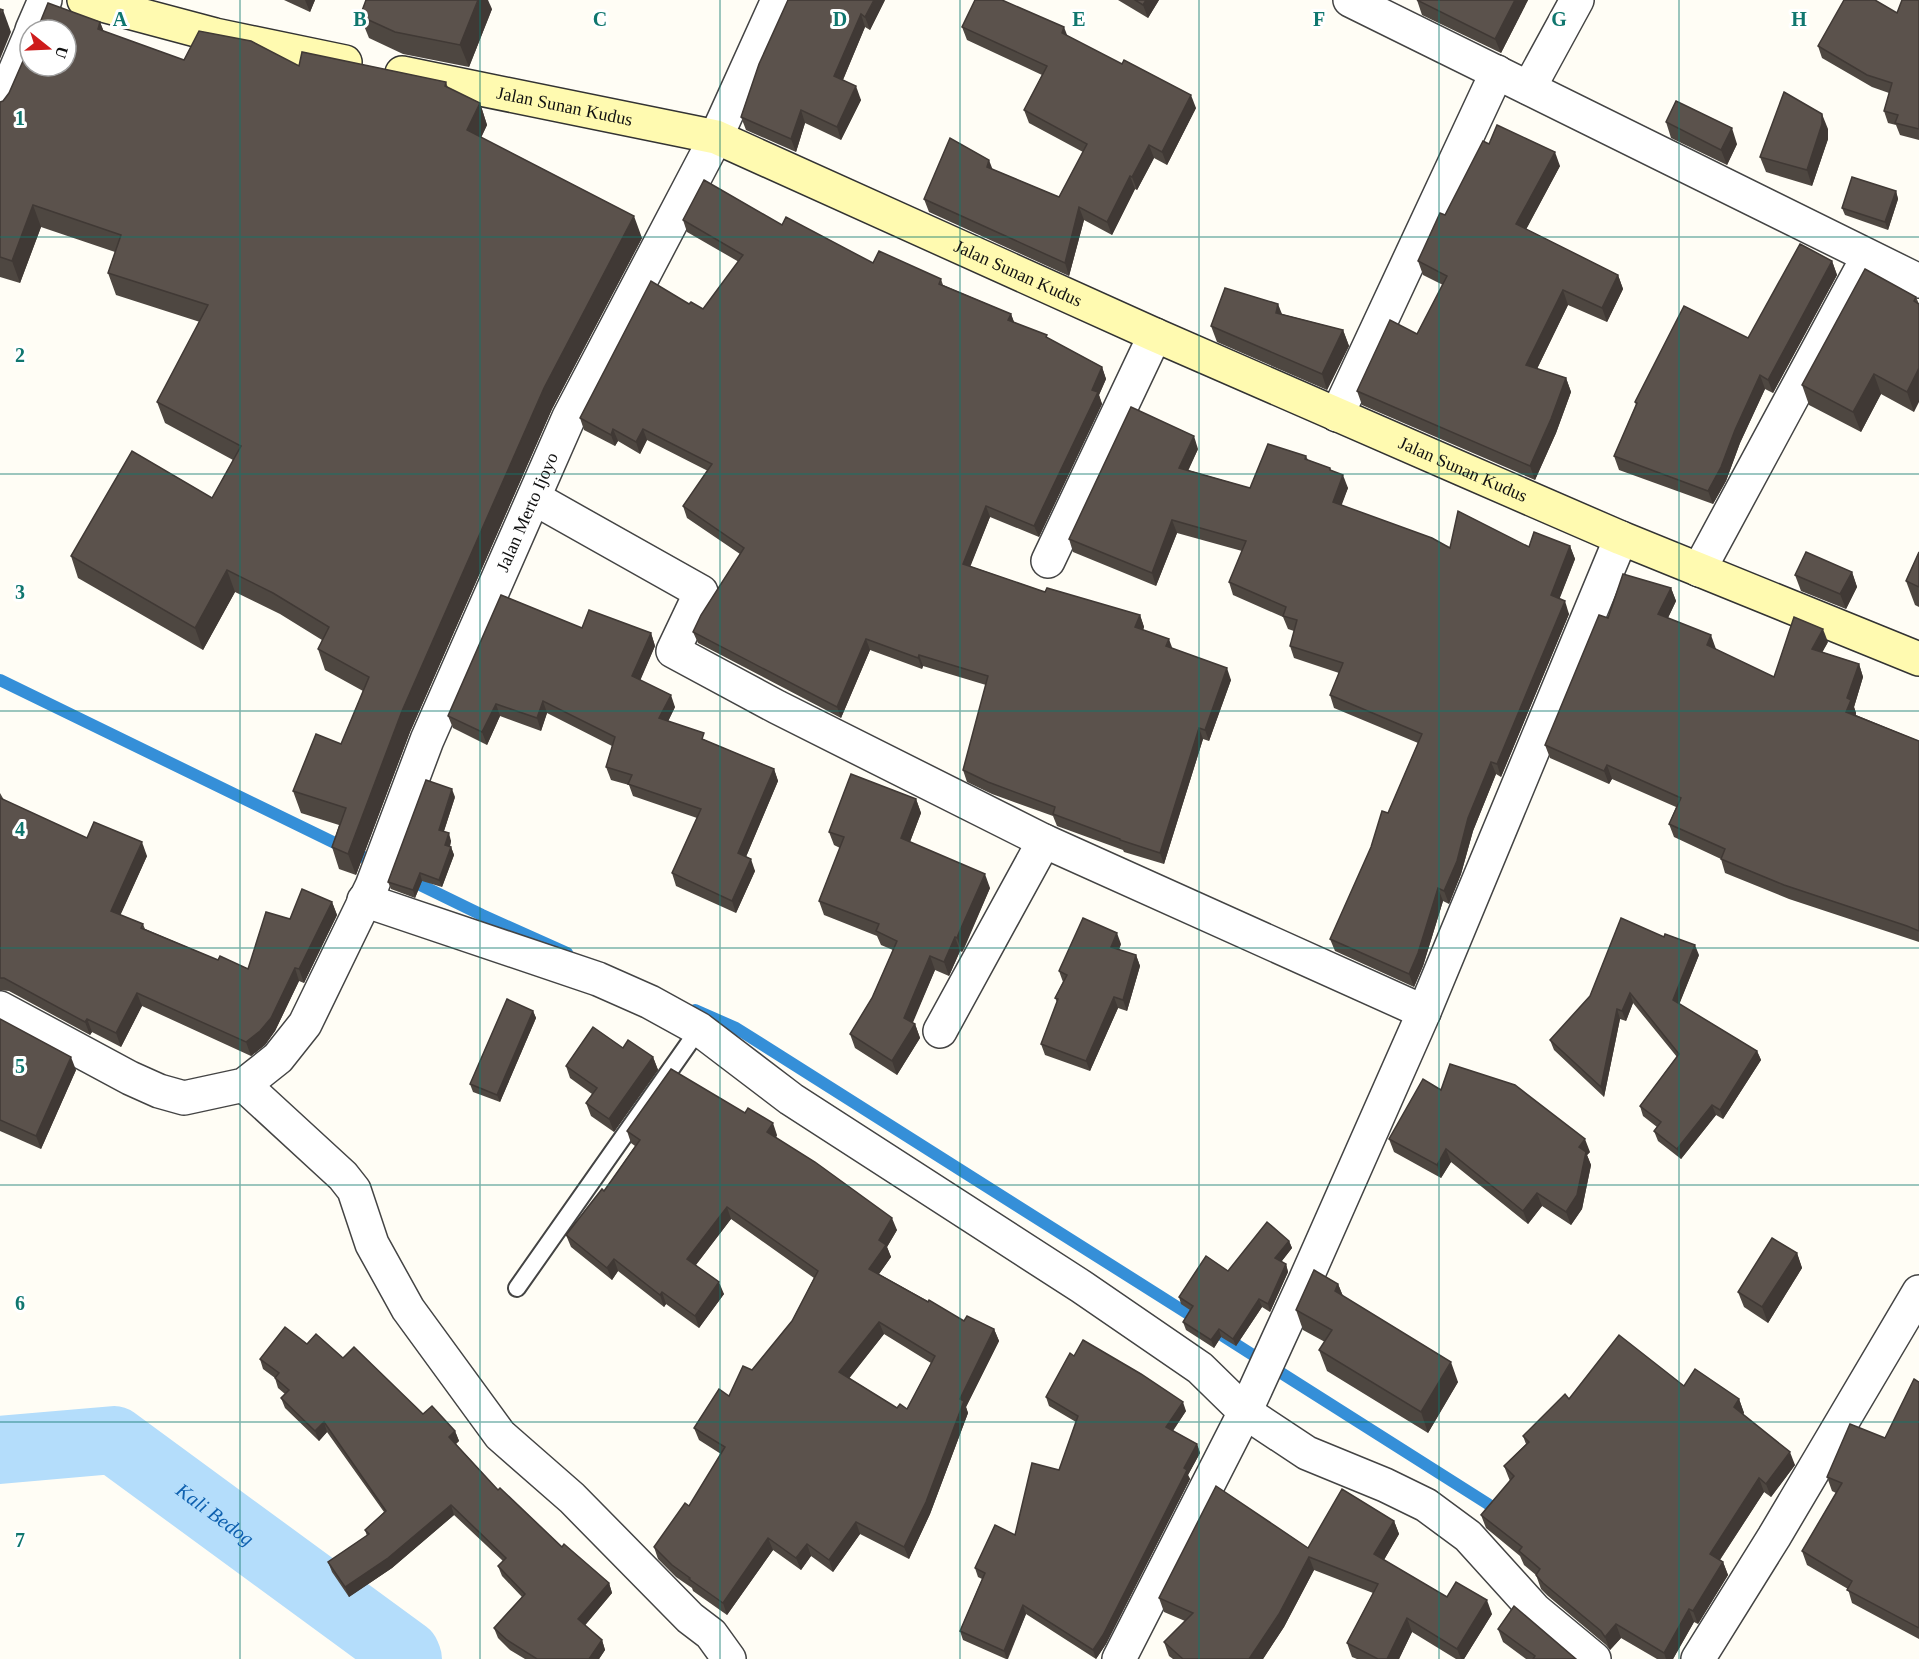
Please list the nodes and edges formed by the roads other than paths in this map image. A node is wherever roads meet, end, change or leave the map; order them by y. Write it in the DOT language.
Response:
graph roads {
  1 [pos="45,0"];
  2 [pos="84,0"];
  3 [pos="778,0"];
  4 [pos="1350,0"];
  5 [pos="1577,0"];
  6 [pos="37,18"];
  7 [pos="18,64"];
  8 [pos="1497,72"];
  9 [pos="1529,88"];
  10 [pos="0,107"];
  11 [pos="716,137"];
  12 [pos="1868,257"];
  13 [pos="1919,281"];
  14 [pos="1155,335"];
  15 [pos="1337,415"];
  16 [pos="534,498"];
  17 [pos="1620,538"];
  18 [pos="1048,561"];
  19 [pos="1699,570"];
  20 [pos="1919,659"];
  21 [pos="1044,841"];
  22 [pos="368,893"];
  23 [pos="0,1008"];
  24 [pos="1424,1012"];
  25 [pos="699,1029"];
  26 [pos="940,1031"];
  27 [pos="244,1085"];
  28 [pos="517,1288"];
  29 [pos="1919,1292"];
  30 [pos="1253,1393"];
  31 [pos="1701,1654"];
  32 [pos="729,1659"];
  33 [pos="1119,1659"];
  34 [pos="1594,1659"];
  1 -- 6 [label="street"];
  2 -- 11 [label="street, Jalan Sunan Kudus"];
  3 -- 11 [label="street, Jalan Merto Ijoyo"];
  4 -- 8 [label="street"];
  5 -- 9 [label="street"];
  7 -- 10 [label="street"];
  8 -- 9 [label="street"];
  8 -- 15 [label="street"];
  9 -- 12 [label="street"];
  11 -- 14 [label="street, Jalan Sunan Kudus"];
  11 -- 16 [label="street, Jalan Merto Ijoyo"];
  12 -- 13 [label="street"];
  12 -- 19 [label="street"];
  14 -- 15 [label="street, Jalan Sunan Kudus"];
  14 -- 18 [label="street"];
  15 -- 17 [label="street, Jalan Sunan Kudus"];
  16 -- 21 [label="street"];
  16 -- 22 [label="street, Jalan Merto Ijoyo"];
  17 -- 19 [label="street, Jalan Sunan Kudus"];
  17 -- 24 [label="street"];
  19 -- 20 [label="street, Jalan Sunan Kudus"];
  21 -- 24 [label="street"];
  21 -- 26 [label="street"];
  22 -- 25 [label="street"];
  22 -- 27 [label="street, Jalan Merto Ijoyo"];
  23 -- 27 [label="street"];
  24 -- 30 [label="street"];
  25 -- 28 [label="lane"];
  25 -- 30 [label="street"];
  27 -- 32 [label="street"];
  29 -- 31 [label="street"];
  30 -- 33 [label="street"];
  30 -- 34 [label="street"];
}
